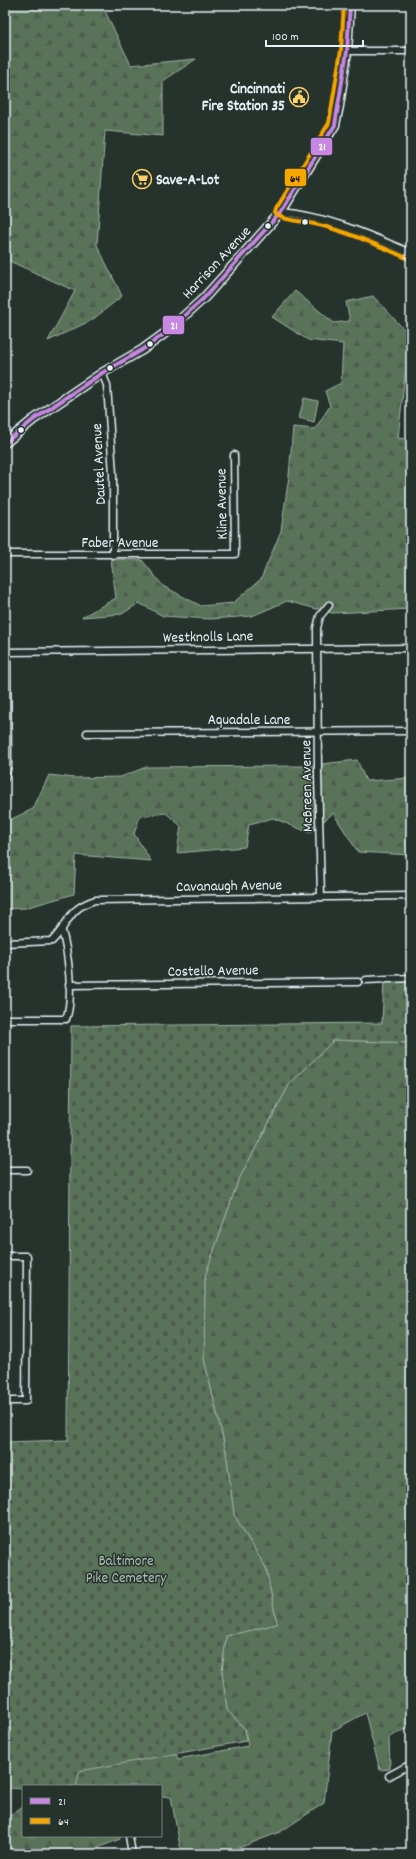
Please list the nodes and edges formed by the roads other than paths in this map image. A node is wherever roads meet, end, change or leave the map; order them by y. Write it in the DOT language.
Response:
graph roads {
  1 [pos="350,5"];
  2 [pos="347,51"];
  3 [pos="411,51"];
  4 [pos="281,212"];
  5 [pos="411,253"];
  6 [pos="102,373"];
  7 [pos="6,441"];
  8 [pos="234,455"];
  9 [pos="5,554"];
  10 [pos="235,554"];
  11 [pos="112,555"];
  12 [pos="329,605"];
  13 [pos="411,648"];
  14 [pos="317,649"];
  15 [pos="6,652"];
  16 [pos="318,731"];
  17 [pos="411,731"];
  18 [pos="87,733"];
  19 [pos="5,778"];
  20 [pos="411,896"];
  21 [pos="322,897"];
  22 [pos="62,931"];
  23 [pos="5,943"];
  24 [pos="411,978"];
  25 [pos="366,980"];
  26 [pos="358,982"];
  27 [pos="69,985"];
  28 [pos="5,1018"];
  29 [pos="5,1170"];
  30 [pos="27,1170"];
  31 [pos="5,1256"];
  32 [pos="5,1401"];
  33 [pos="411,1764"];
  34 [pos="389,1776"];
  35 [pos="129,1837"];
  36 [pos="132,1854"];
  1 -- 2 [label="main road, Harrison Avenue"];
  2 -- 3 [label="street"];
  2 -- 4 [label="main road, Harrison Avenue"];
  4 -- 5 [label="street"];
  4 -- 6 [label="main road, Harrison Avenue"];
  6 -- 7 [label="main road, Harrison Avenue"];
  6 -- 11 [label="street, Dautel Avenue"];
  8 -- 10 [label="street, Kline Avenue"];
  9 -- 11 [label="street, Faber Avenue"];
  10 -- 11 [label="street, Faber Avenue"];
  12 -- 14 [label="street, McBreen Avenue"];
  13 -- 14 [label="street, Westknolls Lane"];
  14 -- 15 [label="street, Westknolls Lane"];
  14 -- 16 [label="street, McBreen Avenue"];
  15 -- 19 [label="street"];
  16 -- 17 [label="street, Aquadale Lane"];
  16 -- 18 [label="street, Aquadale Lane"];
  16 -- 21 [label="street, McBreen Avenue"];
  20 -- 21 [label="street, Cavanaugh Avenue"];
  21 -- 22 [label="street, Cavanaugh Avenue"];
  22 -- 23 [label="street"];
  22 -- 27 [label="street"];
  24 -- 25 [label="street"];
  26 -- 27 [label="street, Costello Avenue"];
  27 -- 28 [label="street"];
  29 -- 30 [label="street"];
  31 -- 32 [label="street"];
  33 -- 34 [label="street"];
  35 -- 36 [label="street"];
}
